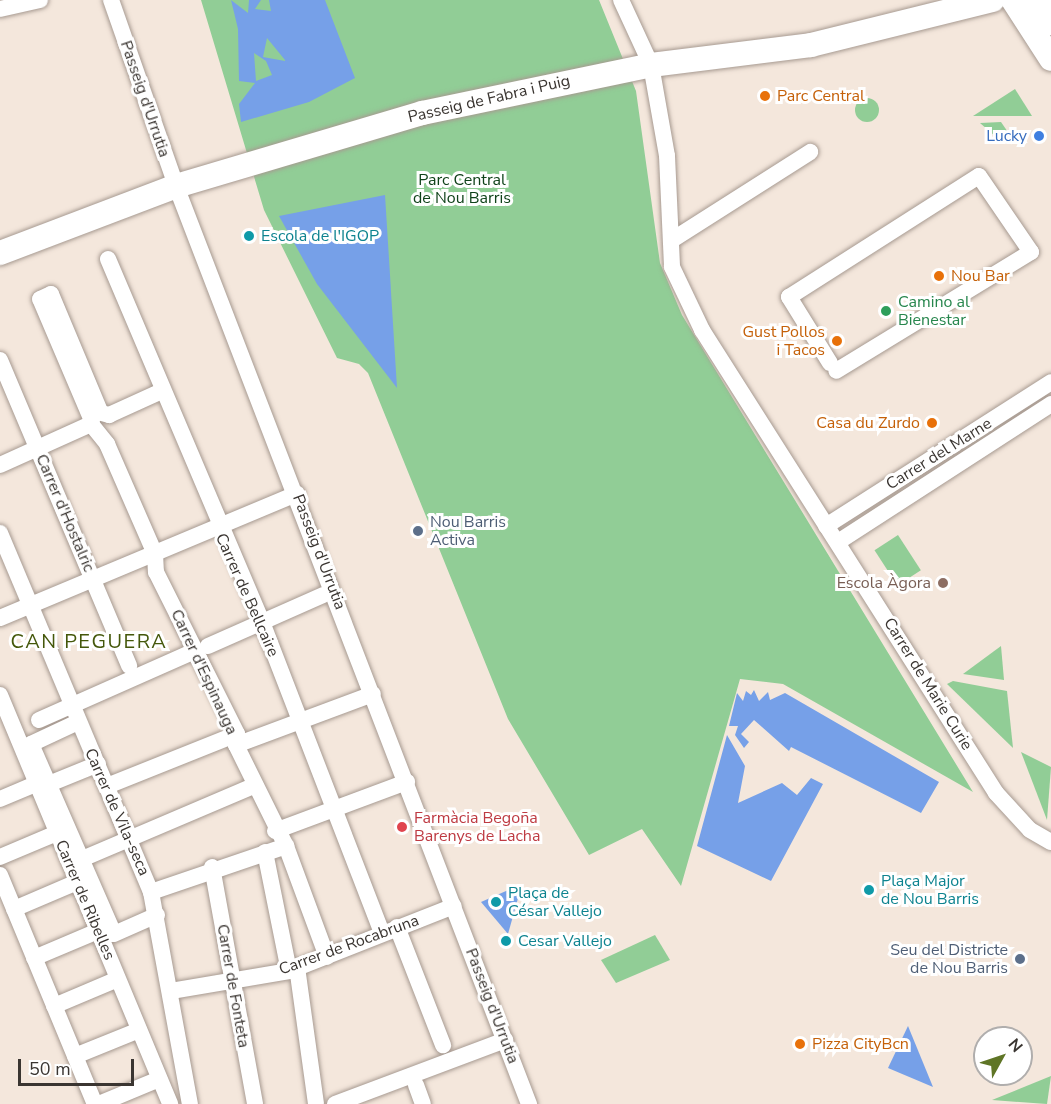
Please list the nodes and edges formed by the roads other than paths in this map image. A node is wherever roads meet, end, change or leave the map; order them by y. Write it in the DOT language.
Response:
graph roads {
  1 [pos="40,0"];
  2 [pos="111,0"];
  3 [pos="621,0"];
  4 [pos="993,0"];
  5 [pos="1013,0"];
  6 [pos="1037,0"];
  7 [pos="0,9"];
  8 [pos="1051,23"];
  9 [pos="1051,59"];
  10 [pos="651,65"];
  11 [pos="810,153"];
  12 [pos="176,186"];
  13 [pos="672,240"];
  14 [pos="0,253"];
  15 [pos="108,259"];
  16 [pos="0,360"];
  17 [pos="833,367"];
  18 [pos="1051,382"];
  19 [pos="162,391"];
  20 [pos="1051,404"];
  21 [pos="94,416"];
  22 [pos="38,448"];
  23 [pos="0,465"];
  24 [pos="297,494"];
  25 [pos="826,525"];
  26 [pos="217,528"];
  27 [pos="0,533"];
  28 [pos="838,542"];
  29 [pos="155,555"];
  30 [pos="93,580"];
  31 [pos="323,595"];
  32 [pos="30,606"];
  33 [pos="0,618"];
  34 [pos="262,622"];
  35 [pos="208,646"];
  36 [pos="190,652"];
  37 [pos="129,666"];
  38 [pos="373,694"];
  39 [pos="0,695"];
  40 [pos="71,705"];
  41 [pos="301,720"];
  42 [pos="78,722"];
  43 [pos="22,724"];
  44 [pos="237,739"];
  45 [pos="98,764"];
  46 [pos="406,782"];
  47 [pos="43,784"];
  48 [pos="107,786"];
  49 [pos="253,786"];
  50 [pos="0,799"];
  51 [pos="333,811"];
  52 [pos="275,831"];
  53 [pos="57,833"];
  54 [pos="129,839"];
  55 [pos="1051,842"];
  56 [pos="286,846"];
  57 [pos="265,852"];
  58 [pos="0,857"];
  59 [pos="82,860"];
  60 [pos="212,867"];
  61 [pos="0,875"];
  62 [pos="77,882"];
  63 [pos="151,892"];
  64 [pos="454,906"];
  65 [pos="14,909"];
  66 [pos="157,915"];
  67 [pos="390,930"];
  68 [pos="98,931"];
  69 [pos="327,957"];
  70 [pos="34,958"];
  71 [pos="293,969"];
  72 [pos="118,979"];
  73 [pos="233,982"];
  74 [pos="171,991"];
  75 [pos="54,1006"];
  76 [pos="139,1030"];
  77 [pos="505,1041"];
  78 [pos="443,1045"];
  79 [pos="75,1056"];
  80 [pos="159,1079"];
  81 [pos="416,1085"];
  82 [pos="97,1104"];
  83 [pos="170,1104"];
  84 [pos="189,1104"];
  85 [pos="255,1104"];
  86 [pos="316,1104"];
  87 [pos="335,1104"];
  88 [pos="423,1104"];
  89 [pos="529,1104"];
  1 -- 7 [label="street"];
  2 -- 12 [label="street, Passeig d'Urrutia"];
  3 -- 10 [label="street, Carrer de Marie Curie"];
  4 -- 10 [label="street, Passeig de Fabra i Puig"];
  5 -- 9 [label="street"];
  6 -- 8 [label="street"];
  10 -- 12 [label="street, Passeig de Fabra i Puig"];
  10 -- 13 [label="street, Carrer de Marie Curie"];
  11 -- 13 [label="street"];
  12 -- 14 [label="street, Passeig de Fabra i Puig"];
  12 -- 24 [label="street, Passeig d'Urrutia"];
  13 -- 25 [label="street, Carrer de Marie Curie"];
  15 -- 19 [label="street, Carrer de Bellcaire"];
  16 -- 22 [label="street, Carrer d'Hostalric"];
  17 -- 17 [label="street"];
  18 -- 25 [label="street, Carrer del Marne"];
  19 -- 21 [label="street"];
  19 -- 26 [label="street, Carrer de Bellcaire"];
  20 -- 28 [label="street, Carrer del Marne"];
  21 -- 21 [label="street, Carrer d'Espinauga"];
  21 -- 22 [label="street"];
  21 -- 29 [label="street, Carrer d'Espinauga"];
  22 -- 23 [label="street"];
  22 -- 30 [label="street, Carrer d'Hostalric"];
  24 -- 26 [label="street"];
  24 -- 38 [label="street, Passeig d'Urrutia"];
  25 -- 28 [label="street, Carrer de Marie Curie"];
  26 -- 29 [label="street"];
  26 -- 34 [label="street, Carrer de Bellcaire"];
  27 -- 32 [label="street, Carrer de Vila-seca"];
  28 -- 55 [label="street, Carrer de Marie Curie"];
  29 -- 30 [label="street"];
  29 -- 44 [label="street, Carrer d'Espinauga"];
  30 -- 32 [label="street"];
  30 -- 37 [label="street, Carrer d'Hostalric"];
  31 -- 34 [label="street"];
  32 -- 33 [label="street"];
  32 -- 40 [label="street, Carrer de Vila-seca"];
  34 -- 35 [label="street"];
  34 -- 41 [label="street, Carrer de Bellcaire"];
  36 -- 40 [label="street"];
  38 -- 41 [label="street"];
  38 -- 46 [label="street, Passeig d'Urrutia"];
  39 -- 43 [label="street, Carrer de Ribelles"];
  40 -- 42 [label="street, Carrer de Vila-seca"];
  40 -- 43 [label="street"];
  41 -- 44 [label="street"];
  41 -- 51 [label="street, Carrer de Bellcaire"];
  42 -- 45 [label="street, Carrer de Vila-seca"];
  42 -- 47 [label="street"];
  43 -- 47 [label="street, Carrer de Ribelles"];
  44 -- 48 [label="street"];
  44 -- 49 [label="street, Carrer d'Espinauga"];
  45 -- 47 [label="street"];
  45 -- 48 [label="street, Carrer de Vila-seca"];
  46 -- 51 [label="street"];
  46 -- 64 [label="street, Passeig d'Urrutia"];
  47 -- 50 [label="street"];
  47 -- 53 [label="street, Carrer de Ribelles"];
  47 -- 59 [label="street"];
  48 -- 54 [label="street, Carrer de Vila-seca"];
  49 -- 52 [label="street, Carrer d'Espinauga"];
  49 -- 54 [label="street"];
  51 -- 52 [label="street"];
  51 -- 67 [label="street, Carrer de Bellcaire"];
  52 -- 56 [label="street, Carrer d'Espinauga"];
  53 -- 58 [label="street"];
  53 -- 62 [label="street, Carrer de Ribelles"];
  54 -- 59 [label="street"];
  54 -- 63 [label="street, Carrer de Vila-seca"];
  56 -- 57 [label="street"];
  56 -- 69 [label="street, Carrer d'Espinauga"];
  57 -- 60 [label="street"];
  57 -- 71 [label="street"];
  59 -- 66 [label="street"];
  60 -- 63 [label="street"];
  60 -- 73 [label="street, Carrer de Fonteta"];
  61 -- 65 [label="street"];
  62 -- 65 [label="street"];
  62 -- 68 [label="street, Carrer de Ribelles"];
  63 -- 66 [label="street, Carrer de Vila-seca"];
  64 -- 67 [label="street, Carrer de Rocabruna"];
  64 -- 77 [label="street, Passeig d'Urrutia"];
  65 -- 70 [label="street"];
  66 -- 74 [label="street, Carrer de Vila-seca"];
  67 -- 69 [label="street, Carrer de Rocabruna"];
  67 -- 78 [label="street, Carrer de Bellcaire"];
  68 -- 70 [label="street"];
  68 -- 72 [label="street, Carrer de Ribelles"];
  69 -- 71 [label="street, Carrer de Rocabruna"];
  70 -- 75 [label="street"];
  71 -- 73 [label="street, Carrer de Rocabruna"];
  71 -- 86 [label="street"];
  72 -- 75 [label="street"];
  72 -- 76 [label="street, Carrer de Ribelles"];
  73 -- 74 [label="street, Carrer de Rocabruna"];
  73 -- 85 [label="street, Carrer de Fonteta"];
  74 -- 84 [label="street, Carrer de Vila-seca"];
  75 -- 79 [label="street"];
  76 -- 79 [label="street"];
  76 -- 80 [label="street, Carrer de Ribelles"];
  77 -- 87 [label="street"];
  77 -- 89 [label="street, Passeig d'Urrutia"];
  79 -- 82 [label="street"];
  80 -- 82 [label="street"];
  80 -- 83 [label="street, Carrer de Ribelles"];
  81 -- 88 [label="street"];
}
